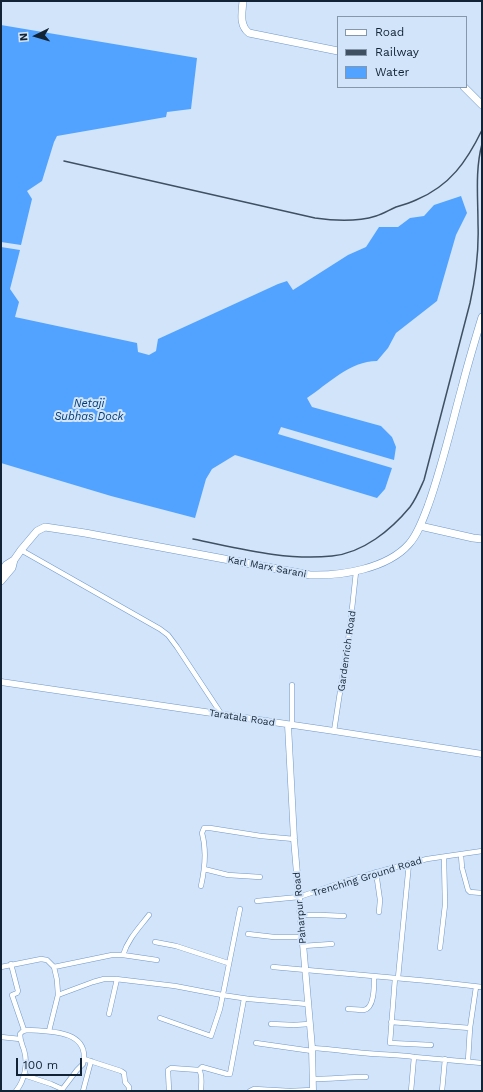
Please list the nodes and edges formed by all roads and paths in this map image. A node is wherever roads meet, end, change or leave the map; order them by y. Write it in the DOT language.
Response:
graph roads {
  1 [pos="243,1"];
  2 [pos="337,51"];
  3 [pos="465,88"];
  4 [pos="482,105"];
  5 [pos="482,316"];
  6 [pos="420,526"];
  7 [pos="482,534"];
  8 [pos="461,535"];
  9 [pos="482,539"];
  10 [pos="21,550"];
  11 [pos="14,560"];
  12 [pos="1,572"];
  13 [pos="356,572"];
  14 [pos="1,581"];
  15 [pos="1,682"];
  16 [pos="292,685"];
  17 [pos="222,715"];
  18 [pos="290,725"];
  19 [pos="334,731"];
  20 [pos="482,754"];
  21 [pos="294,839"];
  22 [pos="482,851"];
  23 [pos="461,855"];
  24 [pos="444,857"];
  25 [pos="409,863"];
  26 [pos="204,869"];
  27 [pos="376,872"];
  28 [pos="260,877"];
  29 [pos="201,886"];
  30 [pos="482,893"];
  31 [pos="299,897"];
  32 [pos="257,901"];
  33 [pos="240,909"];
  34 [pos="379,912"];
  35 [pos="149,915"];
  36 [pos="300,915"];
  37 [pos="344,916"];
  38 [pos="248,934"];
  39 [pos="302,937"];
  40 [pos="154,942"];
  41 [pos="332,944"];
  42 [pos="303,946"];
  43 [pos="440,948"];
  44 [pos="123,955"];
  45 [pos="157,960"];
  46 [pos="228,963"];
  47 [pos="11,964"];
  48 [pos="1,967"];
  49 [pos="273,967"];
  50 [pos="54,968"];
  51 [pos="304,970"];
  52 [pos="374,977"];
  53 [pos="397,978"];
  54 [pos="117,979"];
  55 [pos="476,987"];
  56 [pos="482,987"];
  57 [pos="58,995"];
  58 [pos="222,995"];
  59 [pos="244,998"];
  60 [pos="307,1004"];
  61 [pos="348,1009"];
  62 [pos="109,1014"];
  63 [pos="160,1018"];
  64 [pos="391,1022"];
  65 [pos="271,1024"];
  66 [pos="309,1024"];
  67 [pos="470,1028"];
  68 [pos="24,1030"];
  69 [pos="49,1031"];
  70 [pos="1,1037"];
  71 [pos="20,1039"];
  72 [pos="256,1043"];
  73 [pos="431,1045"];
  74 [pos="312,1050"];
  75 [pos="414,1058"];
  76 [pos="445,1059"];
  77 [pos="84,1060"];
  78 [pos="90,1061"];
  79 [pos="468,1061"];
  80 [pos="482,1063"];
  81 [pos="199,1070"];
  82 [pos="24,1075"];
  83 [pos="366,1077"];
  84 [pos="313,1080"];
  85 [pos="62,1090"];
  86 [pos="313,1090"];
  87 [pos="16,1091"];
  88 [pos="83,1091"];
  89 [pos="129,1091"];
  90 [pos="169,1091"];
  91 [pos="201,1091"];
  92 [pos="250,1091"];
  93 [pos="411,1091"];
  94 [pos="442,1091"];
  1 -- 2 [label="main road"];
  3 -- 4 [label="main road"];
  5 -- 6 [label="main road, Karl Marx Sarani"];
  6 -- 8 [label="main road"];
  6 -- 13 [label="main road, Karl Marx Sarani"];
  7 -- 8 [label="main road"];
  8 -- 9 [label="main road"];
  10 -- 11 [label="main road, Karl Marx Sarani"];
  10 -- 13 [label="main road, Karl Marx Sarani"];
  10 -- 17 [label="street"];
  11 -- 12 [label="main road, Karl Marx Sarani"];
  11 -- 14 [label="main road, Karl Marx Sarani"];
  13 -- 19 [label="street, Gardenrich Road"];
  15 -- 17 [label="street, Taratala Road"];
  16 -- 18 [label="street"];
  17 -- 18 [label="street, Taratala Road"];
  18 -- 19 [label="street, Taratala Road"];
  18 -- 21 [label="street, Paharpur Road"];
  19 -- 20 [label="street, Taratala Road"];
  21 -- 26 [label="street"];
  21 -- 31 [label="street, Paharpur Road"];
  22 -- 23 [label="street, Trenching Ground Road"];
  23 -- 24 [label="street, Trenching Ground Road"];
  23 -- 30 [label="street"];
  24 -- 25 [label="street, Trenching Ground Road"];
  24 -- 43 [label="street"];
  25 -- 27 [label="street, Trenching Ground Road"];
  25 -- 53 [label="street"];
  26 -- 28 [label="street"];
  26 -- 29 [label="street"];
  27 -- 31 [label="street, Trenching Ground Road"];
  27 -- 34 [label="street"];
  31 -- 32 [label="street, Trenching Ground Road"];
  31 -- 36 [label="street, Paharpur Road"];
  33 -- 46 [label="street"];
  35 -- 44 [label="street"];
  36 -- 37 [label="street"];
  36 -- 39 [label="street, Paharpur Road"];
  38 -- 39 [label="street"];
  39 -- 42 [label="street, Paharpur Road"];
  40 -- 46 [label="street"];
  41 -- 42 [label="street"];
  42 -- 51 [label="street, Paharpur Road"];
  44 -- 45 [label="street"];
  44 -- 50 [label="street"];
  46 -- 58 [label="street"];
  47 -- 48 [label="street"];
  47 -- 50 [label="street"];
  47 -- 68 [label="street"];
  49 -- 51 [label="street"];
  50 -- 57 [label="street"];
  51 -- 52 [label="street"];
  51 -- 60 [label="street, Paharpur Road"];
  52 -- 53 [label="street"];
  52 -- 61 [label="street"];
  53 -- 55 [label="street"];
  53 -- 64 [label="street"];
  54 -- 57 [label="street"];
  54 -- 58 [label="street"];
  54 -- 62 [label="street"];
  55 -- 56 [label="street"];
  55 -- 67 [label="street"];
  57 -- 69 [label="street"];
  58 -- 59 [label="street"];
  58 -- 63 [label="street"];
  59 -- 60 [label="street"];
  59 -- 81 [label="street"];
  60 -- 66 [label="street, Paharpur Road"];
  64 -- 67 [label="street"];
  64 -- 73 [label="street"];
  65 -- 66 [label="street"];
  66 -- 74 [label="street, Paharpur Road"];
  67 -- 79 [label="street"];
  68 -- 69 [label="street"];
  68 -- 71 [label="street"];
  69 -- 77 [label="street"];
  70 -- 71 [label="street"];
  71 -- 82 [label="street"];
  72 -- 74 [label="street"];
  74 -- 75 [label="street"];
  74 -- 84 [label="street, Paharpur Road"];
  75 -- 76 [label="street"];
  75 -- 93 [label="street"];
  76 -- 79 [label="street"];
  76 -- 94 [label="street"];
  77 -- 78 [label="street"];
  77 -- 85 [label="street"];
  78 -- 88 [label="street"];
  78 -- 89 [label="street"];
  79 -- 80 [label="street"];
  81 -- 90 [label="street"];
  81 -- 91 [label="street"];
  82 -- 85 [label="street"];
  82 -- 87 [label="street"];
  83 -- 84 [label="street"];
  84 -- 86 [label="street, Paharpur Road"];
  86 -- 92 [label="street"];
}
